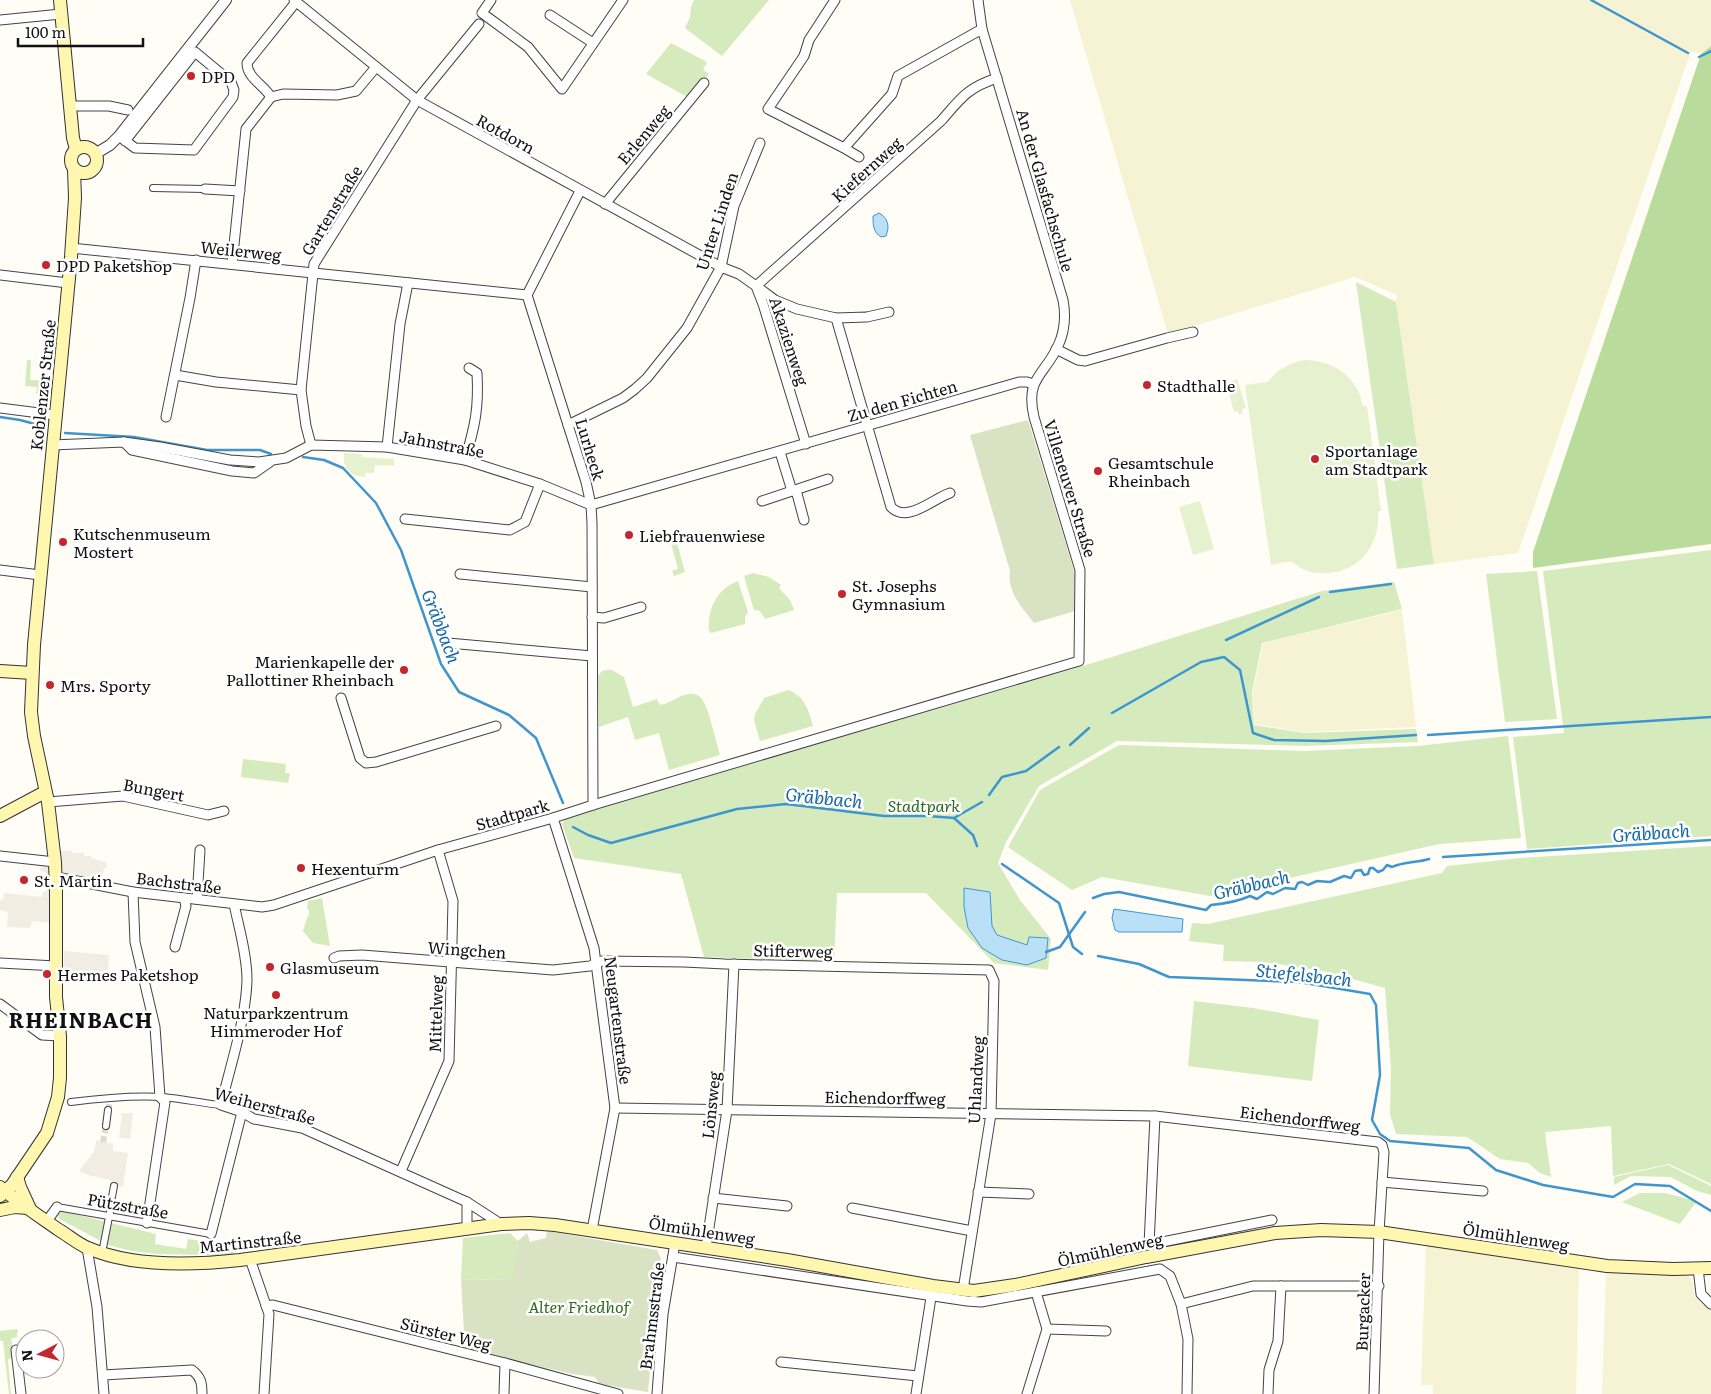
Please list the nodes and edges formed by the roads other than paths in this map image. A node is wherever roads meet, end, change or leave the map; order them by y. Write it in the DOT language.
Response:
graph roads {
  1 [pos="60,0"];
  2 [pos="226,0"];
  3 [pos="492,0"];
  4 [pos="623,0"];
  5 [pos="834,0"];
  6 [pos="978,0"];
  7 [pos="295,1"];
  8 [pos="61,14"];
  9 [pos="550,15"];
  10 [pos="0,20"];
  11 [pos="480,24"];
  12 [pos="982,29"];
  13 [pos="593,43"];
  14 [pos="192,50"];
  15 [pos="376,67"];
  16 [pos="997,78"];
  17 [pos="704,83"];
  18 [pos="271,98"];
  19 [pos="416,100"];
  20 [pos="70,106"];
  21 [pos="128,110"];
  22 [pos="122,138"];
  23 [pos="760,143"];
  24 [pos="844,148"];
  25 [pos="76,149"];
  26 [pos="95,154"];
  27 [pos="859,157"];
  28 [pos="81,170"];
  29 [pos="153,188"];
  30 [pos="204,189"];
  31 [pos="240,191"];
  32 [pos="580,191"];
  33 [pos="605,204"];
  34 [pos="71,248"];
  35 [pos="196,260"];
  36 [pos="232,264"];
  37 [pos="721,267"];
  38 [pos="312,273"];
  39 [pos="0,275"];
  40 [pos="408,282"];
  41 [pos="68,284"];
  42 [pos="756,286"];
  43 [pos="527,295"];
  44 [pos="889,312"];
  45 [pos="836,318"];
  46 [pos="1193,332"];
  47 [pos="1056,350"];
  48 [pos="469,368"];
  49 [pos="175,375"];
  50 [pos="1033,384"];
  51 [pos="301,390"];
  52 [pos="0,408"];
  53 [pos="55,415"];
  54 [pos="166,417"];
  55 [pos="568,425"];
  56 [pos="868,426"];
  57 [pos="806,444"];
  58 [pos="310,445"];
  59 [pos="52,446"];
  60 [pos="387,447"];
  61 [pos="780,452"];
  62 [pos="465,460"];
  63 [pos="828,479"];
  64 [pos="540,484"];
  65 [pos="794,491"];
  66 [pos="950,493"];
  67 [pos="762,501"];
  68 [pos="591,504"];
  69 [pos="405,520"];
  70 [pos="804,520"];
  71 [pos="0,570"];
  72 [pos="40,574"];
  73 [pos="460,574"];
  74 [pos="592,587"];
  75 [pos="641,607"];
  76 [pos="592,617"];
  77 [pos="448,644"];
  78 [pos="592,656"];
  79 [pos="1079,661"];
  80 [pos="0,671"];
  81 [pos="32,672"];
  82 [pos="341,698"];
  83 [pos="496,726"];
  84 [pos="47,797"];
  85 [pos="593,804"];
  86 [pos="224,811"];
  87 [pos="0,816"];
  88 [pos="553,818"];
  89 [pos="200,850"];
  90 [pos="438,850"];
  91 [pos="0,856"];
  92 [pos="55,862"];
  93 [pos="56,877"];
  94 [pos="132,892"];
  95 [pos="184,898"];
  96 [pos="299,898"];
  97 [pos="197,899"];
  98 [pos="234,904"];
  99 [pos="175,948"];
  100 [pos="334,958"];
  101 [pos="0,963"];
  102 [pos="452,963"];
  103 [pos="597,963"];
  104 [pos="734,964"];
  105 [pos="56,966"];
  106 [pos="989,970"];
  107 [pos="0,1004"];
  108 [pos="60,1036"];
  109 [pos="160,1097"];
  110 [pos="71,1102"];
  111 [pos="217,1105"];
  112 [pos="615,1108"];
  113 [pos="108,1110"];
  114 [pos="727,1110"];
  115 [pos="242,1112"];
  116 [pos="990,1114"];
  117 [pos="1155,1116"];
  118 [pos="106,1126"];
  119 [pos="1382,1145"];
  120 [pos="402,1171"];
  121 [pos="17,1176"];
  122 [pos="1382,1182"];
  123 [pos="114,1186"];
  124 [pos="1,1191"];
  125 [pos="1483,1191"];
  126 [pos="978,1192"];
  127 [pos="1029,1194"];
  128 [pos="112,1197"];
  129 [pos="713,1198"];
  130 [pos="468,1202"];
  131 [pos="787,1206"];
  132 [pos="57,1207"];
  133 [pos="852,1208"];
  134 [pos="29,1209"];
  135 [pos="0,1210"];
  136 [pos="109,1214"];
  137 [pos="1272,1220"];
  138 [pos="47,1221"];
  139 [pos="146,1223"];
  140 [pos="501,1224"];
  141 [pos="517,1224"];
  142 [pos="468,1229"];
  143 [pos="592,1230"];
  144 [pos="972,1231"];
  145 [pos="1379,1232"];
  146 [pos="211,1234"];
  147 [pos="675,1243"];
  148 [pos="1149,1245"];
  149 [pos="706,1247"];
  150 [pos="88,1248"];
  151 [pos="102,1253"];
  152 [pos="673,1257"];
  153 [pos="1088,1257"];
  154 [pos="250,1259"];
  155 [pos="1704,1268"];
  156 [pos="1281,1286"];
  157 [pos="1378,1286"];
  158 [pos="963,1290"];
  159 [pos="932,1291"];
  160 [pos="1036,1292"];
  161 [pos="1181,1304"];
  162 [pos="1711,1304"];
  163 [pos="266,1306"];
  164 [pos="1047,1329"];
  165 [pos="1106,1331"];
  166 [pos="781,1362"];
  167 [pos="505,1363"];
  168 [pos="103,1375"];
  169 [pos="918,1376"];
  170 [pos="19,1379"];
  171 [pos="21,1394"];
  172 [pos="104,1394"];
  173 [pos="202,1394"];
  174 [pos="264,1394"];
  175 [pos="504,1394"];
  176 [pos="618,1394"];
  177 [pos="657,1394"];
  178 [pos="916,1394"];
  179 [pos="1027,1394"];
  180 [pos="1187,1394"];
  181 [pos="1268,1394"];
  182 [pos="1374,1394"];
  1 -- 8 [label="main road"];
  2 -- 14 [label="street"];
  3 -- 13 [label="street"];
  4 -- 13 [label="street"];
  5 -- 24 [label="street"];
  6 -- 12 [label="street, An der Glasfachschule"];
  7 -- 15 [label="street, Rotdorn"];
  7 -- 18 [label="street"];
  8 -- 10 [label="street"];
  8 -- 20 [label="main road"];
  9 -- 13 [label="street"];
  11 -- 19 [label="street, Gartenstraße"];
  12 -- 16 [label="street, An der Glasfachschule"];
  12 -- 24 [label="street"];
  14 -- 22 [label="street"];
  14 -- 22 [label="street"];
  15 -- 18 [label="street"];
  15 -- 19 [label="street, Rotdorn"];
  16 -- 42 [label="street, Kiefernweg"];
  16 -- 47 [label="street, An der Glasfachschule"];
  17 -- 33 [label="street, Erlenweg"];
  18 -- 31 [label="street"];
  19 -- 32 [label="street, Rotdorn"];
  19 -- 38 [label="street, Gartenstraße"];
  20 -- 21 [label="street"];
  20 -- 25 [label="main road"];
  22 -- 26 [label="street"];
  23 -- 37 [label="street, Unter Linden"];
  24 -- 27 [label="street"];
  25 -- 26 [label="main road"];
  25 -- 28 [label="main road"];
  26 -- 28 [label="main road"];
  28 -- 34 [label="main road, Koblenzer Straße"];
  29 -- 30 [label="street"];
  30 -- 31 [label="street"];
  31 -- 36 [label="street"];
  32 -- 33 [label="street, Rotdorn"];
  32 -- 43 [label="street"];
  33 -- 37 [label="street, Rotdorn"];
  34 -- 35 [label="street, Weilerweg"];
  34 -- 41 [label="main road, Koblenzer Straße"];
  35 -- 36 [label="street, Weilerweg"];
  35 -- 49 [label="street"];
  36 -- 38 [label="street, Weilerweg"];
  37 -- 42 [label="street, Akazienweg"];
  37 -- 55 [label="street, Unter Linden"];
  38 -- 40 [label="street, Weilerweg"];
  38 -- 51 [label="street, Gartenstraße"];
  39 -- 41 [label="street"];
  40 -- 43 [label="street, Weilerweg"];
  40 -- 60 [label="street"];
  41 -- 53 [label="main road, Koblenzer Straße"];
  42 -- 45 [label="street"];
  42 -- 57 [label="street, Akazienweg"];
  43 -- 55 [label="street, Lurheck"];
  44 -- 45 [label="street"];
  45 -- 56 [label="street"];
  46 -- 47 [label="street"];
  47 -- 50 [label="street, An der Glasfachschule"];
  48 -- 62 [label="street"];
  49 -- 51 [label="street"];
  49 -- 54 [label="street"];
  50 -- 56 [label="street, Zu den Fichten"];
  50 -- 79 [label="street, Villeneuver Straße"];
  51 -- 58 [label="street, Gartenstraße"];
  52 -- 53 [label="street"];
  53 -- 59 [label="main road, Koblenzer Straße"];
  55 -- 68 [label="street, Lurheck"];
  56 -- 57 [label="street, Zu den Fichten"];
  56 -- 66 [label="street"];
  57 -- 61 [label="street, Zu den Fichten"];
  58 -- 59 [label="street"];
  58 -- 60 [label="street, Jahnstraße"];
  59 -- 72 [label="main road, Koblenzer Straße"];
  60 -- 62 [label="street, Jahnstraße"];
  61 -- 65 [label="street"];
  61 -- 68 [label="street, Zu den Fichten"];
  62 -- 64 [label="street, Jahnstraße"];
  63 -- 65 [label="street"];
  64 -- 68 [label="street, Jahnstraße"];
  64 -- 69 [label="street"];
  65 -- 67 [label="street"];
  65 -- 70 [label="street"];
  68 -- 74 [label="street, Lurheck"];
  71 -- 72 [label="street"];
  72 -- 81 [label="main road, Koblenzer Straße"];
  73 -- 74 [label="street"];
  74 -- 76 [label="street, Lurheck"];
  75 -- 76 [label="street"];
  76 -- 78 [label="street, Lurheck"];
  77 -- 78 [label="street"];
  78 -- 85 [label="street, Lurheck"];
  79 -- 85 [label="street, Stadtpark"];
  80 -- 81 [label="main road"];
  81 -- 84 [label="main road, Koblenzer Straße"];
  82 -- 83 [label="street"];
  84 -- 86 [label="street, Bungert"];
  84 -- 87 [label="main road"];
  84 -- 92 [label="main road, Koblenzer Straße"];
  85 -- 88 [label="street, Stadtpark"];
  88 -- 90 [label="street, Stadtpark"];
  88 -- 103 [label="street, Neugartenstraße"];
  89 -- 97 [label="street"];
  90 -- 96 [label="street, Stadtpark"];
  90 -- 102 [label="street, Mittelweg"];
  91 -- 92 [label="street"];
  92 -- 93 [label="main road, Koblenzer Straße"];
  93 -- 94 [label="street, Bachstraße"];
  93 -- 105 [label="main road, Koblenzer Straße"];
  94 -- 95 [label="street, Bachstraße"];
  94 -- 109 [label="street"];
  95 -- 97 [label="street, Bachstraße"];
  95 -- 99 [label="street"];
  96 -- 98 [label="street, Bachstraße"];
  97 -- 98 [label="street, Bachstraße"];
  98 -- 111 [label="street"];
  100 -- 102 [label="street, Wingchen"];
  101 -- 105 [label="street"];
  102 -- 103 [label="street, Wingchen"];
  102 -- 120 [label="street, Mittelweg"];
  103 -- 104 [label="street, Stifterweg"];
  103 -- 112 [label="street, Neugartenstraße"];
  104 -- 106 [label="street, Stifterweg"];
  104 -- 114 [label="street, Lönsweg"];
  105 -- 108 [label="main road, Koblenzer Straße"];
  106 -- 116 [label="street, Uhlandweg"];
  107 -- 108 [label="street"];
  108 -- 121 [label="main road, Koblenzer Straße"];
  109 -- 110 [label="street, Weiherstraße"];
  109 -- 111 [label="street, Weiherstraße"];
  109 -- 139 [label="street"];
  111 -- 115 [label="street, Weiherstraße"];
  112 -- 114 [label="street, Eichendorffweg"];
  112 -- 143 [label="street, Neugartenstraße"];
  113 -- 118 [label="street"];
  114 -- 116 [label="street, Eichendorffweg"];
  114 -- 129 [label="street, Lönsweg"];
  115 -- 120 [label="street, Weiherstraße"];
  115 -- 146 [label="street"];
  116 -- 117 [label="street, Eichendorffweg"];
  116 -- 126 [label="street, Uhlandweg"];
  117 -- 119 [label="street, Eichendorffweg"];
  117 -- 148 [label="street"];
  119 -- 122 [label="street, Burgacker"];
  120 -- 130 [label="street, Weiherstraße"];
  121 -- 124 [label="main road, Koblenzer Straße"];
  121 -- 134 [label="main road"];
  122 -- 125 [label="street"];
  122 -- 145 [label="street, Burgacker"];
  123 -- 128 [label="street"];
  124 -- 134 [label="main road, Martinstraße"];
  126 -- 127 [label="street"];
  126 -- 144 [label="street, Uhlandweg"];
  129 -- 131 [label="street"];
  129 -- 149 [label="street, Lönsweg"];
  130 -- 140 [label="street, Weiherstraße"];
  130 -- 142 [label="street"];
  132 -- 136 [label="street, Pützstraße"];
  132 -- 138 [label="street, Pützstraße"];
  133 -- 144 [label="street"];
  134 -- 135 [label="main road"];
  134 -- 138 [label="main road, Martinstraße"];
  136 -- 139 [label="street, Pützstraße"];
  136 -- 151 [label="street"];
  137 -- 148 [label="street"];
  138 -- 150 [label="main road, Martinstraße"];
  139 -- 146 [label="street, Pützstraße"];
  140 -- 141 [label="main road, Martinstraße"];
  140 -- 142 [label="main road, Martinstraße"];
  141 -- 143 [label="main road, Ölmühlenweg"];
  142 -- 154 [label="main road, Martinstraße"];
  143 -- 147 [label="main road, Ölmühlenweg"];
  144 -- 158 [label="street, Uhlandweg"];
  145 -- 155 [label="main road, Ölmühlenweg"];
  145 -- 157 [label="street, Burgacker"];
  145 -- 158 [label="main road, Ölmühlenweg"];
  147 -- 149 [label="main road, Ölmühlenweg"];
  147 -- 152 [label="street, Brahmsstraße"];
  148 -- 153 [label="street"];
  149 -- 159 [label="main road, Ölmühlenweg"];
  150 -- 151 [label="main road, Martinstraße"];
  150 -- 168 [label="street"];
  151 -- 154 [label="main road, Martinstraße"];
  152 -- 159 [label="street, Ölmühlenweg"];
  152 -- 177 [label="street, Brahmsstraße"];
  154 -- 163 [label="street"];
  155 -- 162 [label="street"];
  156 -- 157 [label="street"];
  156 -- 161 [label="street"];
  156 -- 181 [label="street"];
  157 -- 182 [label="street, Burgacker"];
  158 -- 159 [label="main road, Ölmühlenweg"];
  159 -- 160 [label="street"];
  159 -- 169 [label="street"];
  160 -- 161 [label="street"];
  160 -- 164 [label="street"];
  161 -- 180 [label="street"];
  163 -- 167 [label="street, Sürster Weg"];
  163 -- 174 [label="street"];
  164 -- 165 [label="street"];
  164 -- 179 [label="street"];
  166 -- 169 [label="street"];
  167 -- 175 [label="street"];
  167 -- 176 [label="street, Sürster Weg"];
  168 -- 172 [label="street"];
  168 -- 173 [label="street"];
  169 -- 178 [label="street"];
  170 -- 171 [label="street"];
}
